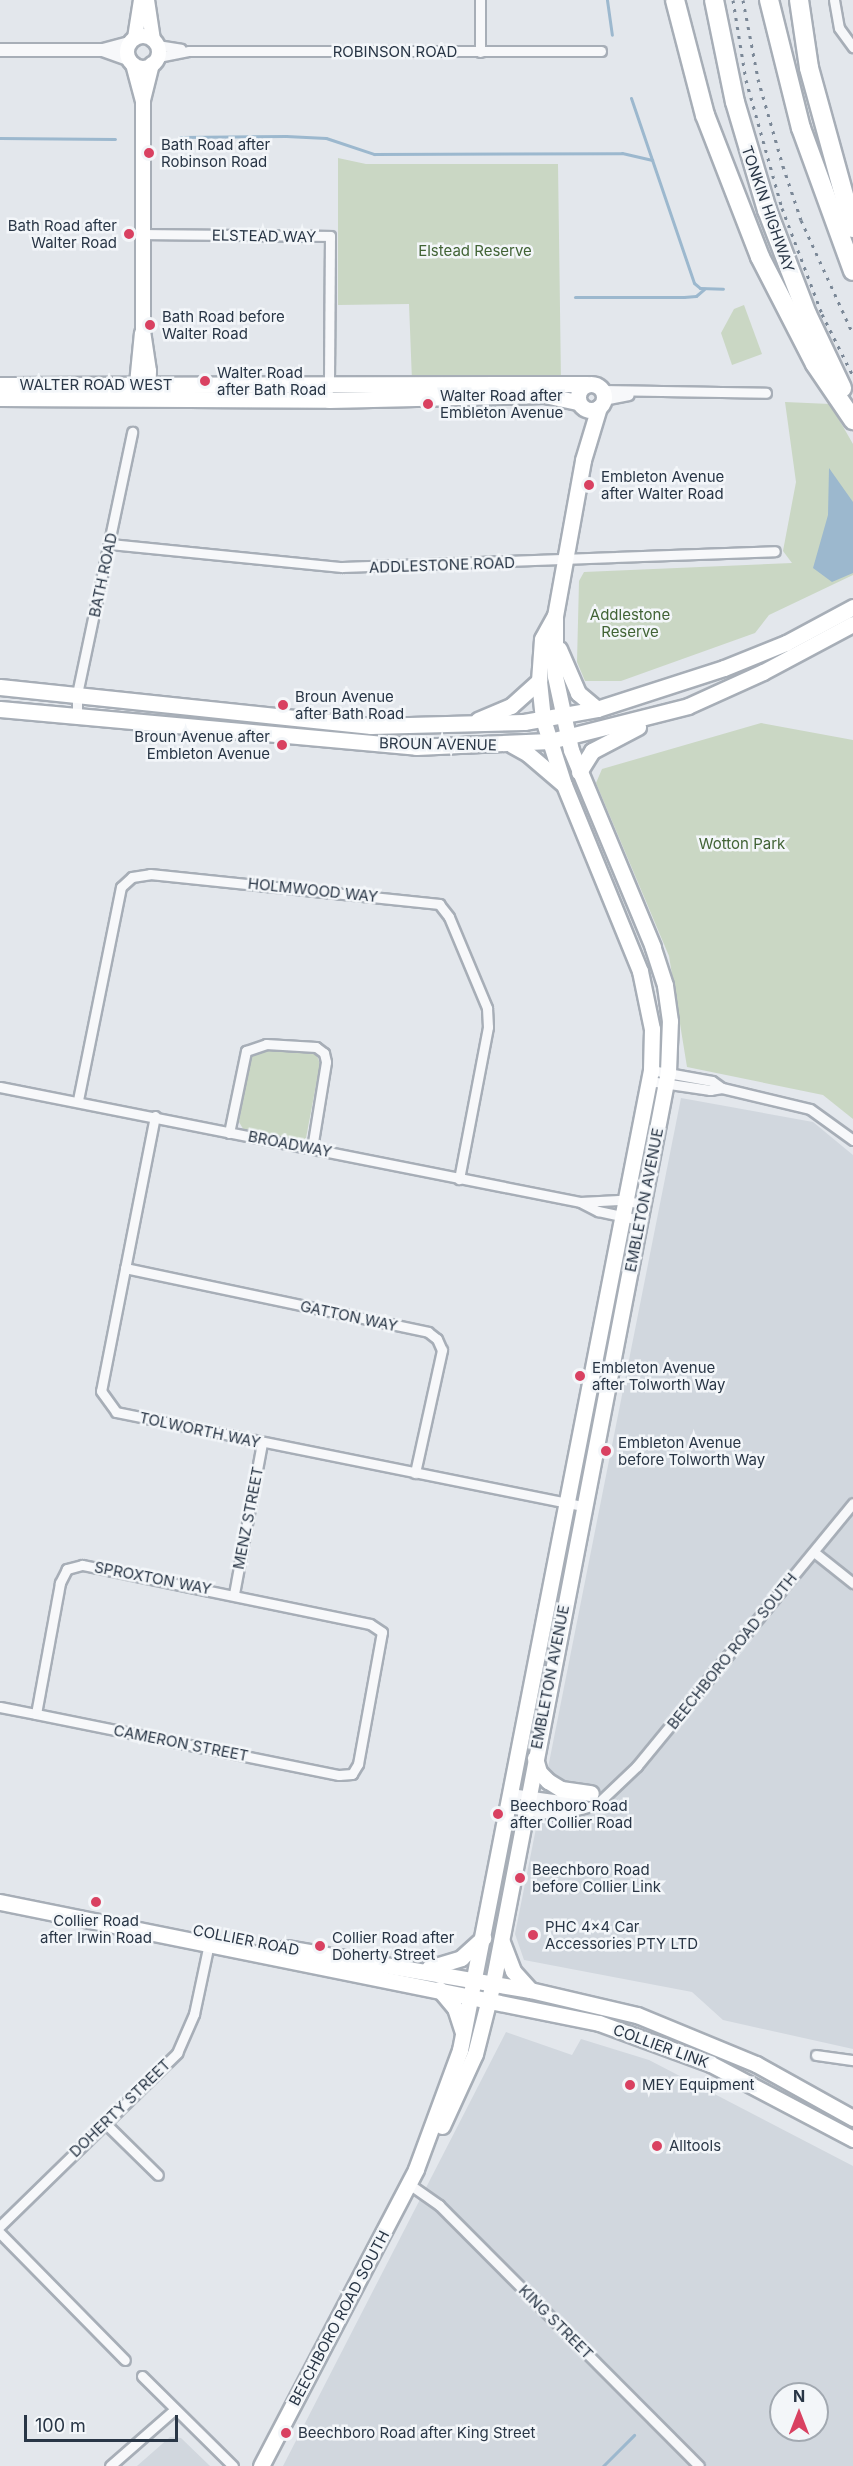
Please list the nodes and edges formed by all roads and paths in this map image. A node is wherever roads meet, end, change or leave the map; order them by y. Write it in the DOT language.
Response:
graph roads {
  1 [pos="141,0"];
  2 [pos="147,0"];
  3 [pos="480,0"];
  4 [pos="675,0"];
  5 [pos="714,0"];
  6 [pos="769,0"];
  7 [pos="798,0"];
  8 [pos="834,0"];
  9 [pos="133,40"];
  10 [pos="853,46"];
  11 [pos="0,50"];
  12 [pos="103,50"];
  13 [pos="602,51"];
  14 [pos="155,52"];
  15 [pos="480,52"];
  16 [pos="131,62"];
  17 [pos="142,102"];
  18 [pos="853,228"];
  19 [pos="143,234"];
  20 [pos="853,270"];
  21 [pos="0,385"];
  22 [pos="142,392"];
  23 [pos="329,393"];
  24 [pos="766,393"];
  25 [pos="0,398"];
  26 [pos="592,398"];
  27 [pos="853,408"];
  28 [pos="853,420"];
  29 [pos="132,432"];
  30 [pos="110,543"];
  31 [pos="775,551"];
  32 [pos="564,562"];
  33 [pos="853,607"];
  34 [pos="555,616"];
  35 [pos="853,624"];
  36 [pos="555,638"];
  37 [pos="539,681"];
  38 [pos="0,687"];
  39 [pos="77,694"];
  40 [pos="597,709"];
  41 [pos="0,710"];
  42 [pos="664,714"];
  43 [pos="561,716"];
  44 [pos="77,718"];
  45 [pos="543,719"];
  46 [pos="458,726"];
  47 [pos="567,739"];
  48 [pos="550,741"];
  49 [pos="511,745"];
  50 [pos="579,772"];
  51 [pos="564,785"];
  52 [pos="645,928"];
  53 [pos="627,935"];
  54 [pos="670,1021"];
  55 [pos="651,1069"];
  56 [pos="668,1078"];
  57 [pos="0,1087"];
  58 [pos="78,1100"];
  59 [pos="155,1116"];
  60 [pos="230,1133"];
  61 [pos="853,1140"];
  62 [pos="312,1148"];
  63 [pos="459,1179"];
  64 [pos="625,1201"];
  65 [pos="580,1202"];
  66 [pos="644,1204"];
  67 [pos="622,1217"];
  68 [pos="640,1220"];
  69 [pos="125,1268"];
  70 [pos="627,1291"];
  71 [pos="600,1327"];
  72 [pos="262,1443"];
  73 [pos="415,1473"];
  74 [pos="565,1503"];
  75 [pos="853,1503"];
  76 [pos="584,1506"];
  77 [pos="814,1552"];
  78 [pos="853,1583"];
  79 [pos="234,1594"];
  80 [pos="552,1670"];
  81 [pos="527,1704"];
  82 [pos="0,1707"];
  83 [pos="36,1714"];
  84 [pos="535,1758"];
  85 [pos="357,1764"];
  86 [pos="598,1793"];
  87 [pos="509,1801"];
  88 [pos="527,1803"];
  89 [pos="0,1893"];
  90 [pos="0,1902"];
  91 [pos="484,1937"];
  92 [pos="210,1938"];
  93 [pos="501,1939"];
  94 [pos="424,1970"];
  95 [pos="476,1980"];
  96 [pos="493,1983"];
  97 [pos="439,1989"];
  98 [pos="530,1990"];
  99 [pos="472,1996"];
  100 [pos="489,2000"];
  101 [pos="464,2038"];
  102 [pos="816,2055"];
  103 [pos="853,2060"];
  104 [pos="853,2118"];
  105 [pos="105,2123"];
  106 [pos="853,2139"];
  107 [pos="416,2169"];
  108 [pos="158,2175"];
  109 [pos="409,2184"];
  110 [pos="0,2226"];
  111 [pos="0,2233"];
  112 [pos="125,2360"];
  113 [pos="142,2376"];
  114 [pos="175,2409"];
  115 [pos="110,2466"];
  116 [pos="233,2466"];
  117 [pos="261,2466"];
  118 [pos="699,2466"];
  1 -- 9 [label="main road"];
  2 -- 14 [label="main road"];
  3 -- 15 [label="street"];
  4 -- 28 [label="highway"];
  5 -- 27 [label="highway, TONKIN HIGHWAY"];
  6 -- 20 [label="highway"];
  7 -- 18 [label="highway"];
  8 -- 10 [label="street"];
  9 -- 12 [label="street, ROBINSON ROAD"];
  9 -- 14 [label="main road, ROBINSON ROAD"];
  9 -- 16 [label="main road"];
  11 -- 12 [label="street, ROBINSON ROAD"];
  12 -- 16 [label="street, ROBINSON ROAD"];
  13 -- 15 [label="street, ROBINSON ROAD"];
  14 -- 15 [label="street, ROBINSON ROAD"];
  14 -- 16 [label="main road, ROBINSON ROAD"];
  14 -- 17 [label="main road"];
  16 -- 17 [label="main road"];
  17 -- 19 [label="main road"];
  19 -- 22 [label="main road"];
  19 -- 23 [label="street, ELSTEAD WAY"];
  21 -- 22 [label="main road, WALTER ROAD WEST"];
  22 -- 23 [label="main road, WALTER ROAD WEST"];
  22 -- 25 [label="main road, WALTER ROAD WEST"];
  23 -- 26 [label="main road, WALTER ROAD WEST"];
  24 -- 26 [label="street, WALTER ROAD WEST"];
  26 -- 32 [label="main road, EMBLETON AVENUE"];
  29 -- 30 [label="street, BATH ROAD"];
  30 -- 32 [label="street, ADDLESTONE ROAD"];
  30 -- 39 [label="street, BATH ROAD"];
  31 -- 32 [label="street, ADDLESTONE ROAD"];
  32 -- 34 [label="main road, EMBLETON AVENUE"];
  33 -- 40 [label="main road, BROUN AVENUE"];
  34 -- 36 [label="main road, EMBLETON AVENUE"];
  34 -- 37 [label="main road, EMBLETON AVENUE"];
  35 -- 42 [label="main road, BROUN AVENUE"];
  36 -- 40 [label="main road"];
  36 -- 43 [label="main road, EMBLETON AVENUE"];
  37 -- 45 [label="main road, EMBLETON AVENUE"];
  37 -- 46 [label="main road"];
  38 -- 39 [label="main road, BROUN AVENUE"];
  39 -- 44 [label="street, BATH ROAD"];
  39 -- 46 [label="main road, BROUN AVENUE"];
  40 -- 43 [label="main road, BROUN AVENUE"];
  41 -- 44 [label="main road, BROUN AVENUE"];
  42 -- 47 [label="main road, BROUN AVENUE"];
  42 -- 50 [label="main road"];
  43 -- 45 [label="main road, BROUN AVENUE"];
  43 -- 47 [label="main road, EMBLETON AVENUE"];
  44 -- 49 [label="main road, BROUN AVENUE"];
  45 -- 46 [label="main road, BROUN AVENUE"];
  45 -- 48 [label="main road, EMBLETON AVENUE"];
  47 -- 48 [label="main road, BROUN AVENUE"];
  47 -- 50 [label="main road, EMBLETON AVENUE"];
  48 -- 49 [label="main road, BROUN AVENUE"];
  48 -- 51 [label="main road, EMBLETON AVENUE"];
  49 -- 51 [label="main road"];
  50 -- 52 [label="main road, EMBLETON AVENUE"];
  51 -- 53 [label="main road, EMBLETON AVENUE"];
  52 -- 53 [label="main road"];
  52 -- 54 [label="main road, EMBLETON AVENUE"];
  53 -- 55 [label="main road, EMBLETON AVENUE"];
  54 -- 55 [label="main road"];
  54 -- 56 [label="main road, EMBLETON AVENUE"];
  55 -- 56 [label="street"];
  55 -- 64 [label="main road, EMBLETON AVENUE"];
  56 -- 61 [label="street"];
  56 -- 66 [label="main road, EMBLETON AVENUE"];
  57 -- 58 [label="street, BROADWAY"];
  58 -- 59 [label="street, BROADWAY"];
  58 -- 63 [label="street, HOLMWOOD WAY"];
  59 -- 60 [label="street, BROADWAY"];
  59 -- 69 [label="street, TOLWORTH WAY"];
  60 -- 62 [label="street, BROADWAY"];
  60 -- 62 [label="street"];
  62 -- 63 [label="street, BROADWAY"];
  63 -- 65 [label="street, BROADWAY"];
  64 -- 65 [label="street, BROADWAY"];
  64 -- 66 [label="street, BROADWAY"];
  64 -- 67 [label="main road, EMBLETON AVENUE"];
  65 -- 67 [label="street, BROADWAY"];
  66 -- 68 [label="main road, EMBLETON AVENUE"];
  67 -- 68 [label="street, BROADWAY"];
  67 -- 71 [label="main road, EMBLETON AVENUE"];
  68 -- 70 [label="main road, EMBLETON AVENUE"];
  69 -- 72 [label="street, TOLWORTH WAY"];
  69 -- 73 [label="street, GATTON WAY"];
  70 -- 71 [label="main road"];
  70 -- 76 [label="main road, EMBLETON AVENUE"];
  71 -- 74 [label="main road, EMBLETON AVENUE"];
  72 -- 73 [label="street, TOLWORTH WAY"];
  72 -- 79 [label="street, MENZ STREET"];
  73 -- 74 [label="street, TOLWORTH WAY"];
  74 -- 76 [label="street, TOLWORTH WAY"];
  74 -- 81 [label="main road, EMBLETON AVENUE"];
  75 -- 77 [label="street, BEECHBORO ROAD SOUTH"];
  76 -- 80 [label="main road, EMBLETON AVENUE"];
  77 -- 78 [label="street"];
  77 -- 86 [label="street, BEECHBORO ROAD SOUTH"];
  79 -- 83 [label="street, SPROXTON WAY"];
  79 -- 85 [label="street, SPROXTON WAY"];
  80 -- 81 [label="main road"];
  80 -- 84 [label="main road, EMBLETON AVENUE"];
  81 -- 87 [label="main road, EMBLETON AVENUE"];
  82 -- 83 [label="street, CAMERON STREET"];
  83 -- 85 [label="street, CAMERON STREET"];
  84 -- 86 [label="main road"];
  84 -- 88 [label="main road, EMBLETON AVENUE"];
  86 -- 88 [label="street, BEECHBORO ROAD SOUTH"];
  86 -- 88 [label="street, BEECHBORO ROAD SOUTH"];
  87 -- 88 [label="street, BEECHBORO ROAD SOUTH"];
  87 -- 88 [label="street, BEECHBORO ROAD SOUTH"];
  87 -- 91 [label="main road, BEECHBORO ROAD SOUTH"];
  88 -- 93 [label="main road, BEECHBORO ROAD SOUTH"];
  89 -- 92 [label="main road, COLLIER ROAD"];
  90 -- 92 [label="main road, COLLIER ROAD"];
  91 -- 94 [label="main road"];
  91 -- 95 [label="main road, BEECHBORO ROAD SOUTH"];
  92 -- 94 [label="main road, COLLIER ROAD"];
  92 -- 97 [label="main road, COLLIER ROAD"];
  92 -- 105 [label="street, DOHERTY STREET"];
  93 -- 96 [label="main road, BEECHBORO ROAD SOUTH"];
  93 -- 98 [label="main road"];
  94 -- 95 [label="main road, COLLIER ROAD"];
  95 -- 96 [label="main road, COLLIER ROAD"];
  95 -- 99 [label="main road, BEECHBORO ROAD SOUTH"];
  96 -- 98 [label="main road, COLLIER LINK"];
  96 -- 100 [label="main road, BEECHBORO ROAD SOUTH"];
  97 -- 99 [label="main road, COLLIER ROAD"];
  97 -- 101 [label="main road"];
  98 -- 104 [label="main road, COLLIER LINK"];
  99 -- 100 [label="main road, COLLIER ROAD"];
  99 -- 101 [label="main road, BEECHBORO ROAD SOUTH"];
  100 -- 106 [label="main road, COLLIER LINK"];
  100 -- 107 [label="main road, BEECHBORO ROAD SOUTH"];
  101 -- 107 [label="main road, BEECHBORO ROAD SOUTH"];
  102 -- 103 [label="street"];
  105 -- 108 [label="street"];
  105 -- 110 [label="street, DOHERTY STREET"];
  107 -- 109 [label="main road, BEECHBORO ROAD SOUTH"];
  109 -- 117 [label="main road, BEECHBORO ROAD SOUTH"];
  109 -- 118 [label="street, KING STREET"];
  111 -- 112 [label="street"];
  113 -- 114 [label="street"];
  114 -- 115 [label="street"];
  114 -- 116 [label="street"];
}
